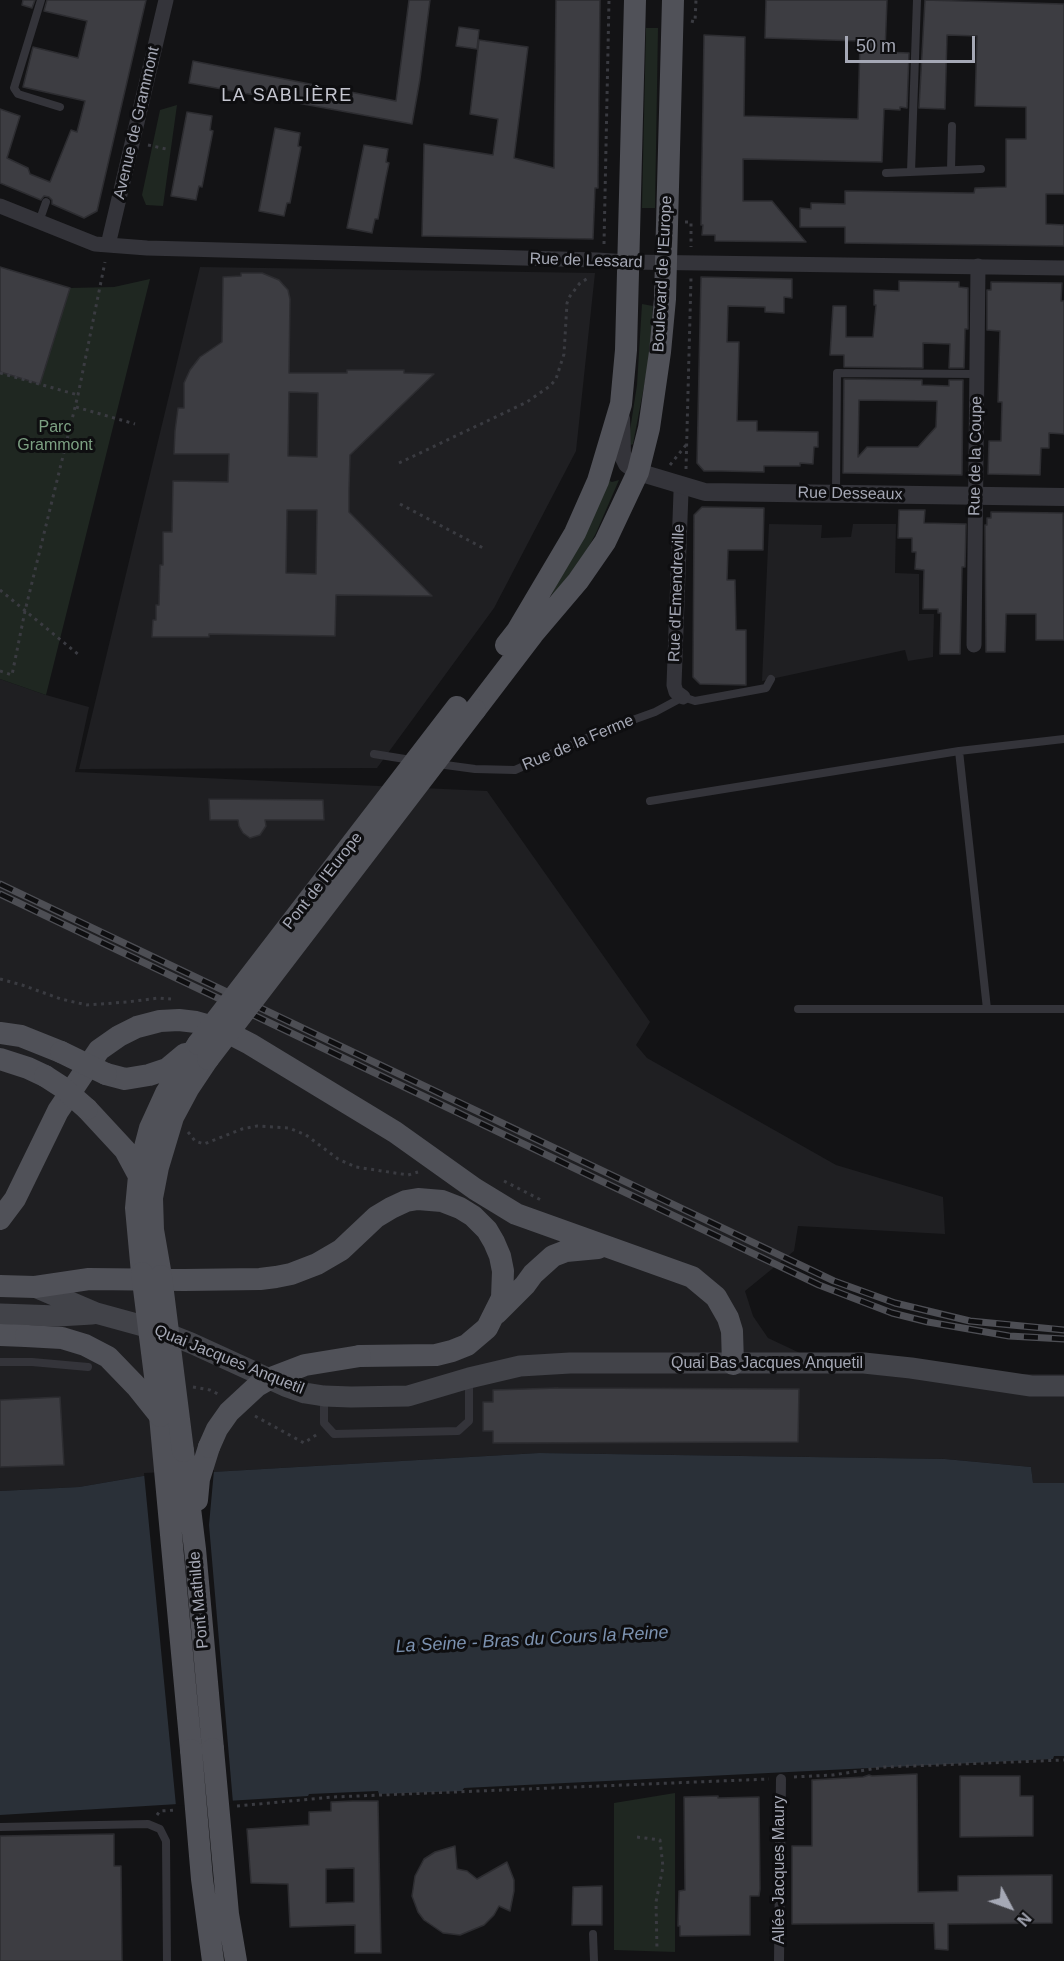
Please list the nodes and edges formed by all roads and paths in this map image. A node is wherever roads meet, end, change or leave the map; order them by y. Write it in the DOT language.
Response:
graph roads {
  1 [pos="41,0"];
  2 [pos="166,0"];
  3 [pos="609,0"];
  4 [pos="635,0"];
  5 [pos="673,0"];
  6 [pos="696,0"];
  7 [pos="917,0"];
  8 [pos="695,22"];
  9 [pos="60,107"];
  10 [pos="952,126"];
  11 [pos="981,169"];
  12 [pos="951,170"];
  13 [pos="911,172"];
  14 [pos="886,173"];
  15 [pos="46,202"];
  16 [pos="0,206"];
  17 [pos="39,222"];
  18 [pos="108,245"];
  19 [pos="604,252"];
  20 [pos="628,262"];
  21 [pos="666,263"];
  22 [pos="978,267"];
  23 [pos="1064,268"];
  24 [pos="597,274"];
  25 [pos="690,299"];
  26 [pos="0,373"];
  27 [pos="977,374"];
  28 [pos="78,395"];
  29 [pos="621,404"];
  30 [pos="75,407"];
  31 [pos="135,424"];
  32 [pos="687,444"];
  33 [pos="399,463"];
  34 [pos="667,471"];
  35 [pos="638,472"];
  36 [pos="683,485"];
  37 [pos="836,494"];
  38 [pos="975,496"];
  39 [pos="1064,497"];
  40 [pos="400,504"];
  41 [pos="484,549"];
  42 [pos="0,591"];
  43 [pos="25,611"];
  44 [pos="974,645"];
  45 [pos="79,655"];
  46 [pos="0,671"];
  47 [pos="771,679"];
  48 [pos="683,697"];
  49 [pos="466,708"];
  50 [pos="1064,739"];
  51 [pos="959,751"];
  52 [pos="374,754"];
  53 [pos="650,801"];
  54 [pos="798,1009"];
  55 [pos="987,1009"];
  56 [pos="1064,1009"];
  57 [pos="0,1033"];
  58 [pos="194,1053"];
  59 [pos="0,1059"];
  60 [pos="187,1128"];
  61 [pos="420,1172"];
  62 [pos="139,1176"];
  63 [pos="0,1219"];
  64 [pos="147,1240"];
  65 [pos="606,1247"];
  66 [pos="152,1274"];
  67 [pos="0,1286"];
  68 [pos="35,1287"];
  69 [pos="96,1313"];
  70 [pos="0,1314"];
  71 [pos="494,1316"];
  72 [pos="0,1335"];
  73 [pos="0,1362"];
  74 [pos="733,1364"];
  75 [pos="88,1367"];
  76 [pos="469,1378"];
  77 [pos="1064,1386"];
  78 [pos="324,1396"];
  79 [pos="160,1416"];
  80 [pos="195,1549"];
  81 [pos="1064,1760"];
  82 [pos="781,1779"];
  83 [pos="230,1806"];
  84 [pos="184,1810"];
  85 [pos="148,1824"];
  86 [pos="0,1827"];
  87 [pos="637,1838"];
  88 [pos="593,1934"];
  89 [pos="657,1951"];
  90 [pos="167,1961"];
  91 [pos="213,1961"];
  92 [pos="236,1961"];
  93 [pos="594,1961"];
  94 [pos="779,1961"];
  1 -- 9 [label="lane"];
  2 -- 18 [label="street, Avenue de Grammont"];
  3 -- 19 [label="path"];
  4 -- 20 [label="main road, Boulevard de l'Europe"];
  5 -- 21 [label="main road, Boulevard de l'Europe"];
  6 -- 8 [label="path"];
  7 -- 13 [label="lane"];
  10 -- 12 [label="lane"];
  11 -- 12 [label="lane"];
  12 -- 13 [label="lane"];
  13 -- 14 [label="lane"];
  15 -- 17 [label="lane"];
  16 -- 17 [label="street, Rue de Lessard"];
  17 -- 18 [label="street, Rue de Lessard"];
  18 -- 20 [label="street, Rue de Lessard"];
  18 -- 28 [label="path"];
  20 -- 21 [label="street, Rue de Lessard"];
  20 -- 29 [label="main road, Boulevard de l'Europe"];
  21 -- 22 [label="street, Rue de Lessard"];
  21 -- 35 [label="main road, Boulevard de l'Europe"];
  22 -- 23 [label="street, Rue de Lessard"];
  22 -- 27 [label="street, Rue de la Coupe"];
  24 -- 33 [label="path"];
  25 -- 32 [label="path, Boulevard de l'Europe"];
  26 -- 28 [label="path"];
  27 -- 37 [label="lane"];
  27 -- 38 [label="street, Rue de la Coupe"];
  28 -- 30 [label="path"];
  29 -- 35 [label="street"];
  29 -- 49 [label="main road, Boulevard de l'Europe"];
  30 -- 31 [label="path"];
  30 -- 43 [label="path"];
  32 -- 34 [label="path"];
  32 -- 36 [label="path, Boulevard de l'Europe"];
  35 -- 36 [label="street, Rue Desseaux"];
  35 -- 49 [label="main road, Boulevard de l'Europe"];
  36 -- 37 [label="street, Rue Desseaux"];
  36 -- 48 [label="street, Rue d'Emendreville"];
  37 -- 38 [label="street, Rue Desseaux"];
  38 -- 39 [label="street, Rue Desseaux"];
  38 -- 44 [label="street, Rue de la Coupe"];
  40 -- 41 [label="path"];
  42 -- 43 [label="path"];
  43 -- 45 [label="path"];
  43 -- 46 [label="path"];
  47 -- 48 [label="lane"];
  48 -- 52 [label="lane, Rue de la Ferme"];
  49 -- 58 [label="main road, Pont de l'Europe, bridge"];
  50 -- 51 [label="lane"];
  51 -- 53 [label="lane"];
  51 -- 55 [label="lane"];
  54 -- 55 [label="lane"];
  55 -- 56 [label="lane"];
  57 -- 58 [label="main road, bridge"];
  58 -- 62 [label="main road"];
  58 -- 64 [label="main road"];
  59 -- 62 [label="main road, bridge"];
  60 -- 61 [label="path"];
  62 -- 64 [label="main road"];
  63 -- 65 [label="main road"];
  64 -- 66 [label="main road, Pont Mathilde"];
  65 -- 71 [label="main road"];
  65 -- 74 [label="main road"];
  66 -- 79 [label="main road, Pont Mathilde, bridge"];
  66 -- 80 [label="main road, Pont Mathilde, bridge"];
  67 -- 68 [label="main road"];
  68 -- 69 [label="main road"];
  68 -- 71 [label="main road"];
  69 -- 70 [label="main road"];
  69 -- 78 [label="main road, Quai Jacques Anquetil"];
  71 -- 80 [label="main road, bridge"];
  72 -- 79 [label="main road, bridge"];
  73 -- 75 [label="lane"];
  74 -- 76 [label="main road, Quai Bas Jacques Anquetil"];
  74 -- 77 [label="main road, Quai Bas Jacques Anquetil"];
  76 -- 78 [label="main road, Quai Jacques Anquetil"];
  76 -- 78 [label="lane"];
  79 -- 91 [label="main road, Pont Mathilde, bridge"];
  80 -- 92 [label="main road, Pont Mathilde, bridge"];
  81 -- 82 [label="path"];
  82 -- 83 [label="path"];
  82 -- 94 [label="street, Allée Jacques Maury"];
  84 -- 85 [label="path"];
  85 -- 86 [label="lane"];
  85 -- 90 [label="lane"];
  87 -- 89 [label="path"];
  88 -- 93 [label="lane"];
}
